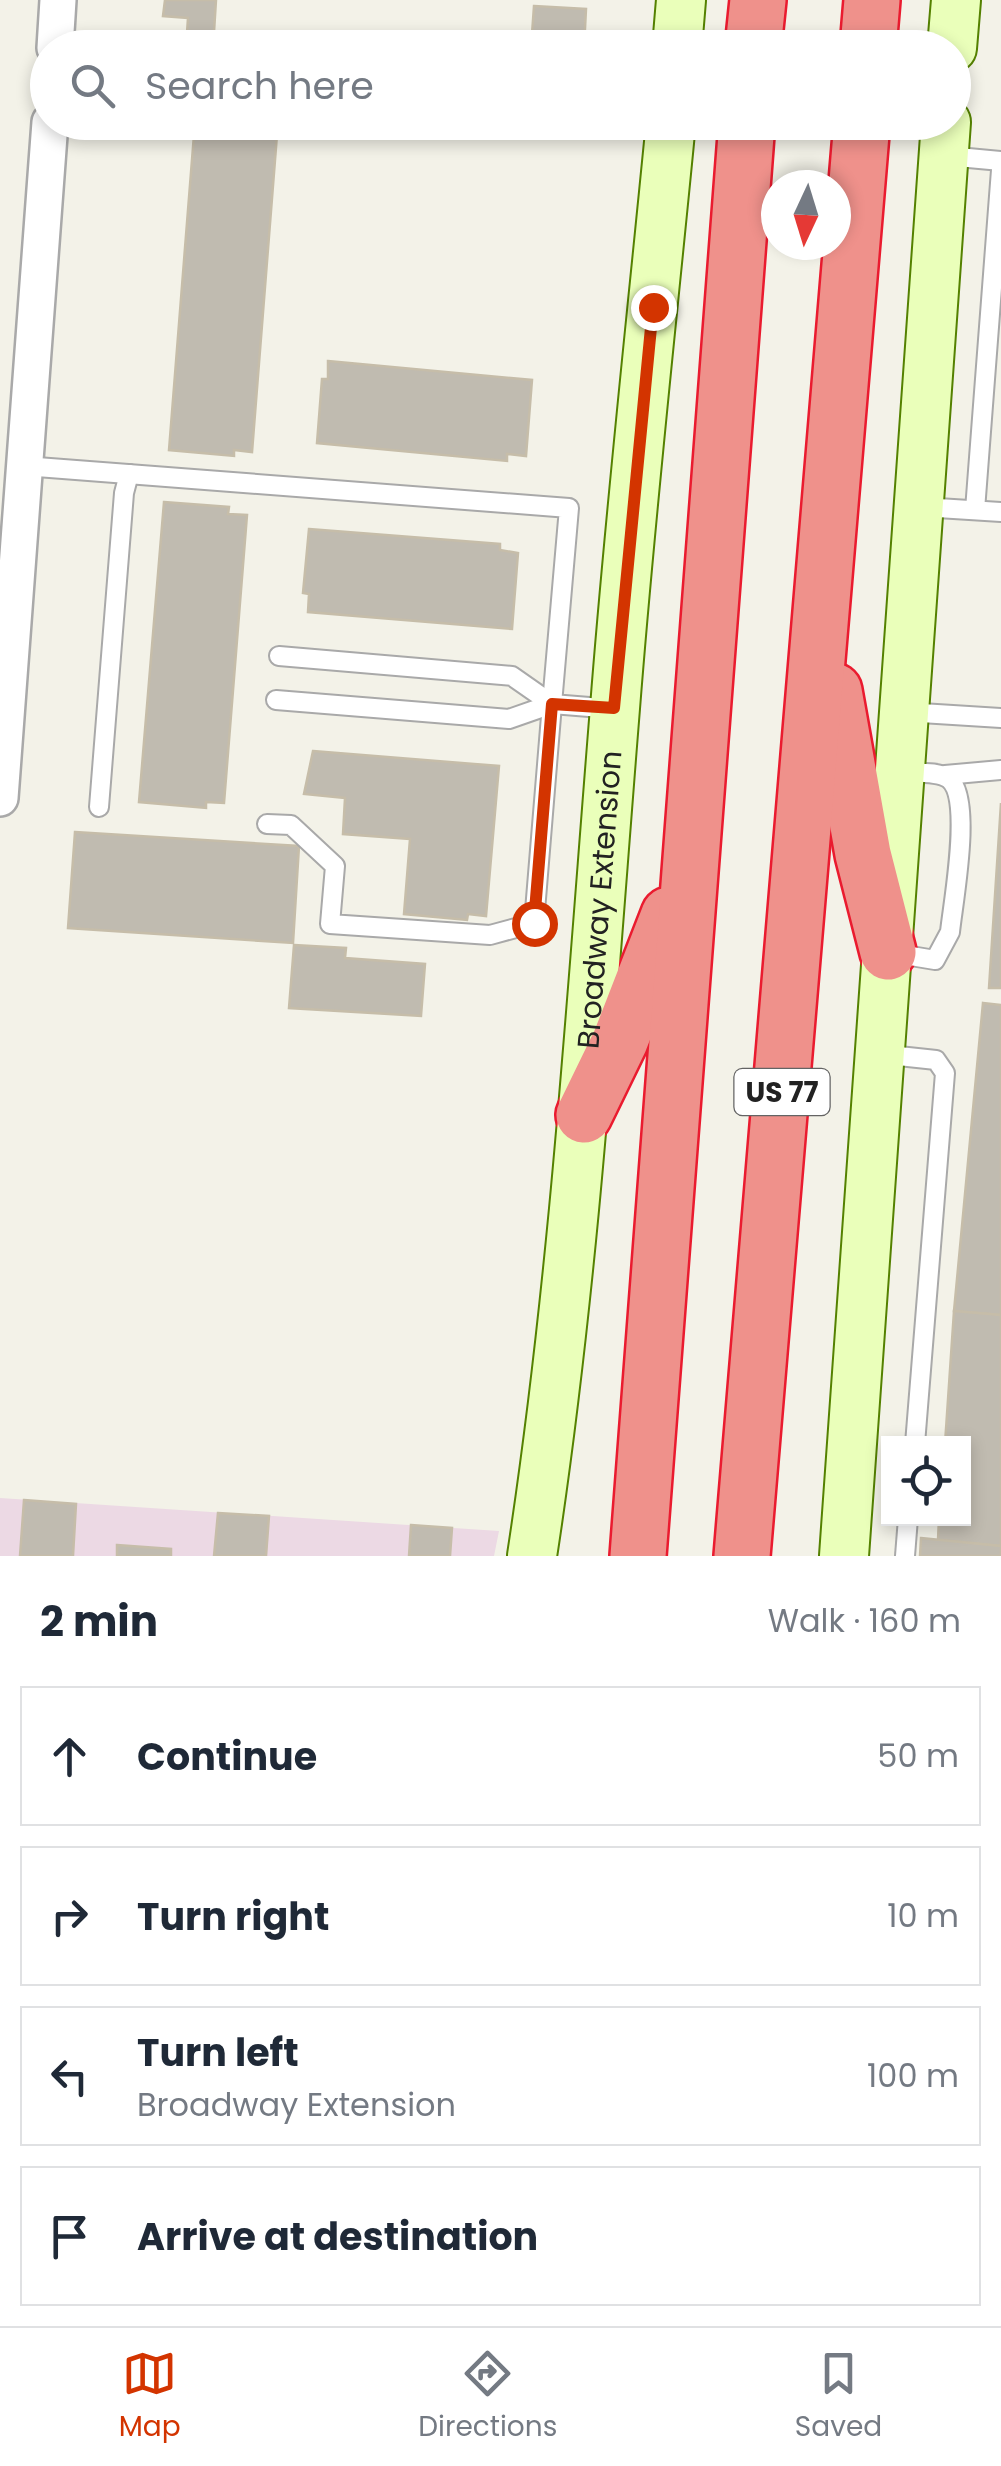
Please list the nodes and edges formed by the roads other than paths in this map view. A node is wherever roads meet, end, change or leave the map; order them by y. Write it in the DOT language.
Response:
graph roads {
  1 [pos="58,0"];
  2 [pos="681,0"];
  3 [pos="758,0"];
  4 [pos="872,0"];
  5 [pos="956,0"];
  6 [pos="56,30"];
  7 [pos="678,30"];
  8 [pos="756,30"];
  9 [pos="870,30"];
  10 [pos="954,30"];
  11 [pos="49,140"];
  12 [pos="668,140"];
  13 [pos="746,140"];
  14 [pos="861,140"];
  15 [pos="945,140"];
  16 [pos="948,140"];
  17 [pos="1001,161"];
  18 [pos="1001,170"];
  19 [pos="24,466"];
  20 [pos="129,474"];
  21 [pos="919,507"];
  22 [pos="975,510"];
  23 [pos="1001,512"];
  24 [pos="822,628"];
  25 [pos="280,656"];
  26 [pos="276,700"];
  27 [pos="552,704"];
  28 [pos="614,708"];
  29 [pos="905,712"];
  30 [pos="1001,718"];
  31 [pos="1001,770"];
  32 [pos="923,774"];
  33 [pos="0,798"];
  34 [pos="100,807"];
  35 [pos="267,824"];
  36 [pos="690,861"];
  37 [pos="888,952"];
  38 [pos="880,1054"];
  39 [pos="584,1115"];
  40 [pos="915,1436"];
  41 [pos="907,1526"];
  42 [pos="532,1556"];
  43 [pos="638,1556"];
  44 [pos="742,1556"];
  45 [pos="844,1556"];
  46 [pos="905,1556"];
  1 -- 6 [label="street"];
  2 -- 7 [label="main road"];
  3 -- 8 [label="highway"];
  4 -- 9 [label="highway"];
  5 -- 10 [label="main road"];
  11 -- 19 [label="street"];
  12 -- 28 [label="main road, Broadway Extension"];
  13 -- 36 [label="highway"];
  14 -- 24 [label="highway, US 77"];
  15 -- 21 [label="main road"];
  16 -- 17 [label="lane"];
  18 -- 22 [label="lane"];
  19 -- 20 [label="lane"];
  19 -- 33 [label="street"];
  20 -- 27 [label="lane"];
  20 -- 34 [label="lane"];
  21 -- 22 [label="lane"];
  21 -- 29 [label="main road"];
  22 -- 23 [label="lane"];
  24 -- 37 [label="highway"];
  24 -- 44 [label="highway, US 77"];
  25 -- 27 [label="lane"];
  26 -- 27 [label="lane"];
  27 -- 28 [label="lane"];
  27 -- 35 [label="lane"];
  28 -- 39 [label="main road, Broadway Extension"];
  29 -- 30 [label="lane"];
  29 -- 32 [label="main road"];
  31 -- 32 [label="lane"];
  32 -- 37 [label="main road"];
  32 -- 37 [label="lane"];
  36 -- 39 [label="highway"];
  36 -- 43 [label="highway"];
  37 -- 38 [label="main road"];
  38 -- 40 [label="lane"];
  38 -- 45 [label="main road"];
  39 -- 42 [label="main road, Broadway Extension"];
  41 -- 46 [label="lane"];
}
